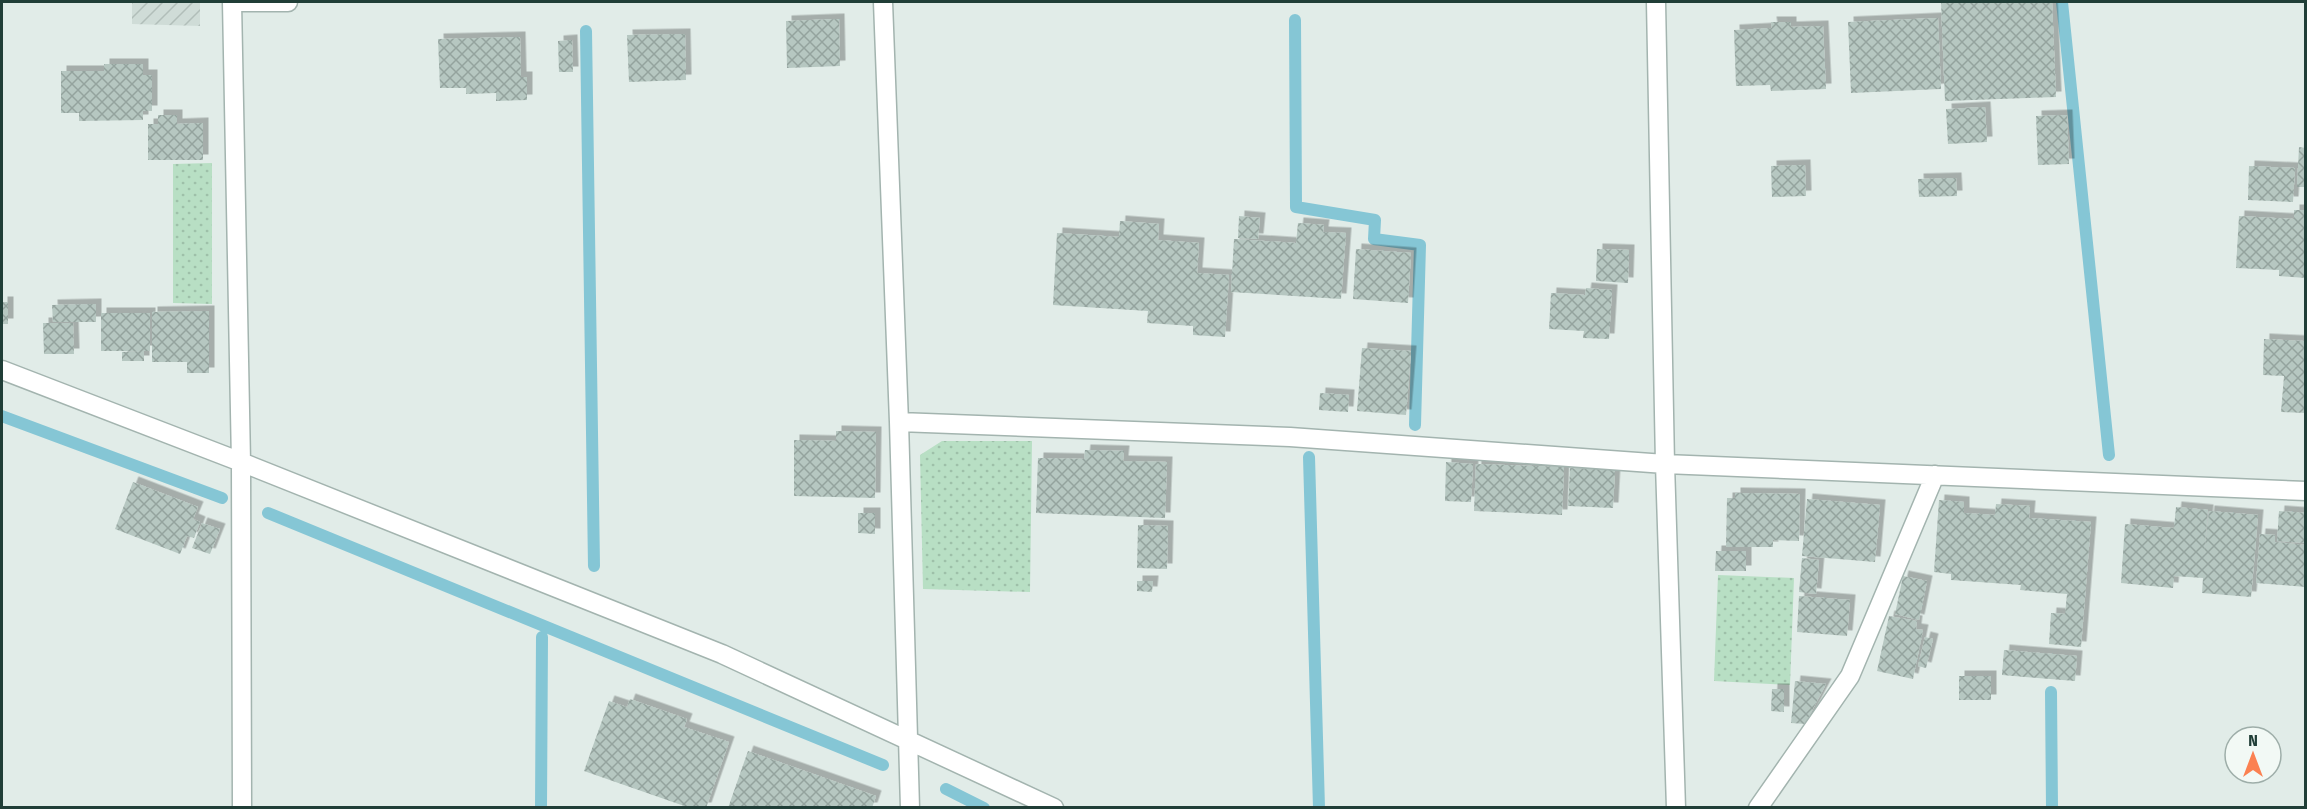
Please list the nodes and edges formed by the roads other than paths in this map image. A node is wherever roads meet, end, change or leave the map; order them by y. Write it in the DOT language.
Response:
graph roads {
  1 [pos="232,2"];
  2 [pos="288,2"];
  3 [pos="883,2"];
  4 [pos="1656,2"];
  5 [pos="2,370"];
  6 [pos="899,422"];
  7 [pos="241,462"];
  8 [pos="1665,464"];
  9 [pos="1935,475"];
  10 [pos="2306,491"];
  11 [pos="908,738"];
  12 [pos="242,807"];
  13 [pos="910,807"];
  14 [pos="1054,807"];
  15 [pos="1676,807"];
  16 [pos="1758,807"];
  1 -- 2 [label="street"];
  1 -- 7 [label="street"];
  3 -- 6 [label="street"];
  4 -- 8 [label="street"];
  5 -- 7 [label="street"];
  6 -- 8 [label="street"];
  6 -- 11 [label="street"];
  7 -- 11 [label="street"];
  7 -- 12 [label="street"];
  8 -- 9 [label="street"];
  8 -- 15 [label="street"];
  9 -- 10 [label="street"];
  9 -- 16 [label="street"];
  11 -- 13 [label="street"];
  11 -- 14 [label="street"];
}
